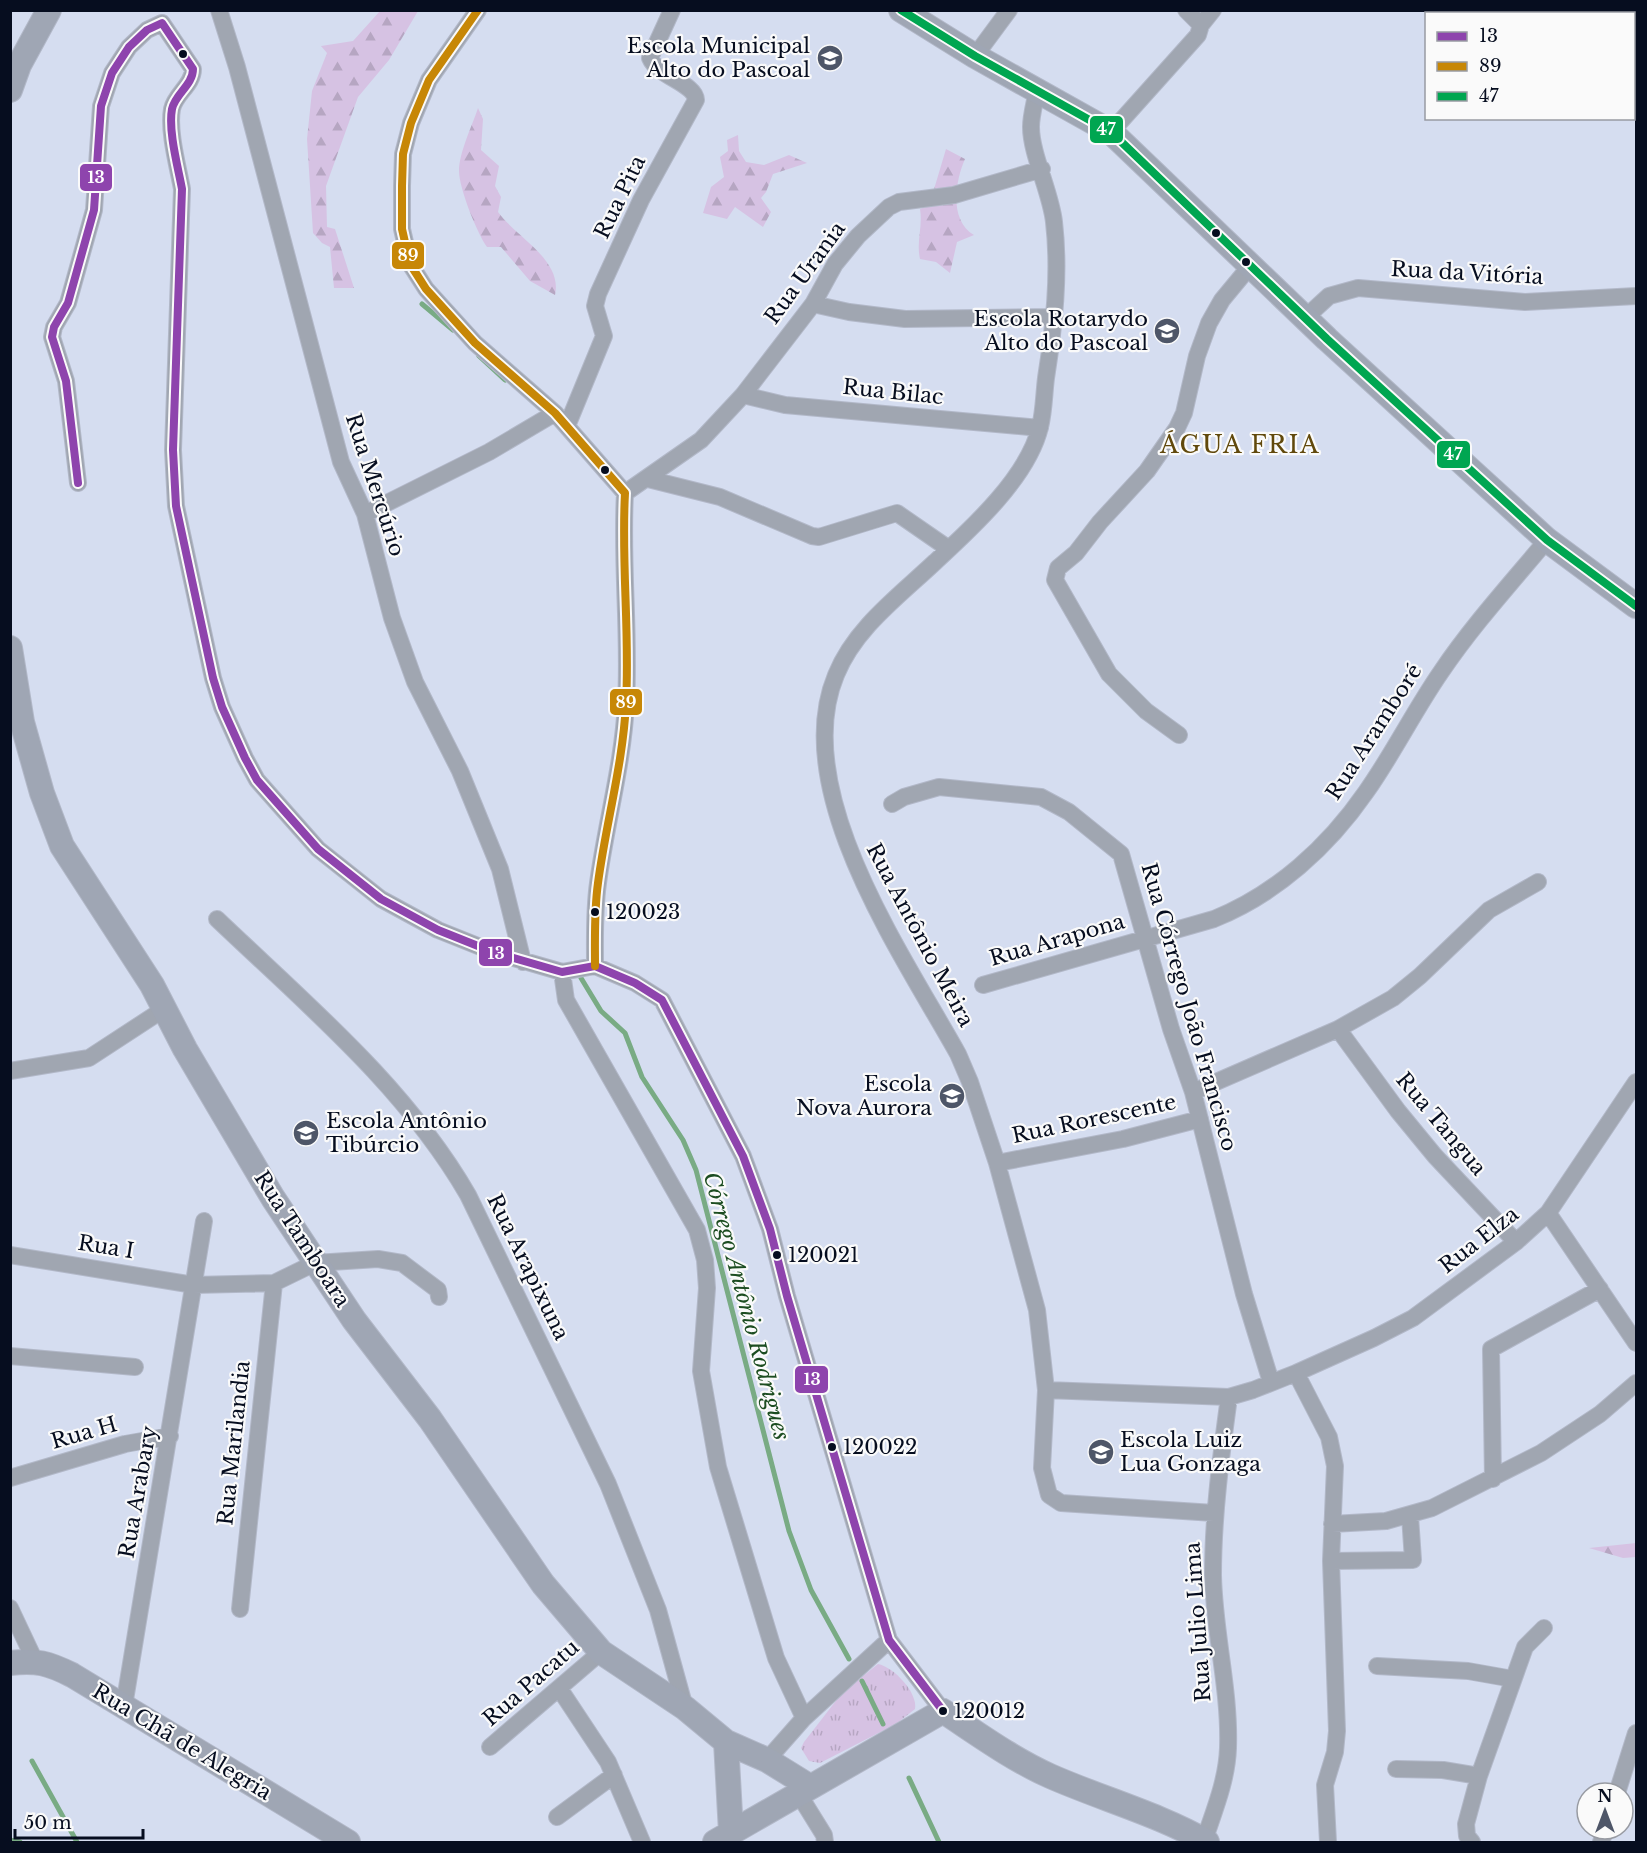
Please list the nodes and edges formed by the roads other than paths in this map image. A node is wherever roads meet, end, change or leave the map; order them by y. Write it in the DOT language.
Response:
graph roads {
  1 [pos="49,10"];
  2 [pos="219,10"];
  3 [pos="478,10"];
  4 [pos="672,10"];
  5 [pos="902,10"];
  6 [pos="1009,10"];
  7 [pos="1213,10"];
  8 [pos="1195,19"];
  9 [pos="975,56"];
  10 [pos="10,90"];
  11 [pos="1037,90"];
  12 [pos="1111,132"];
  13 [pos="1042,169"];
  14 [pos="1251,265"];
  15 [pos="1636,296"];
  16 [pos="813,304"];
  17 [pos="1055,316"];
  18 [pos="1305,318"];
  19 [pos="743,395"];
  20 [pos="555,413"];
  21 [pos="567,426"];
  22 [pos="1040,428"];
  23 [pos="648,479"];
  24 [pos="78,483"];
  25 [pos="625,493"];
  26 [pos="365,514"];
  27 [pos="1547,540"];
  28 [pos="949,549"];
  29 [pos="1636,606"];
  30 [pos="10,648"];
  31 [pos="1179,735"];
  32 [pos="892,804"];
  33 [pos="1538,882"];
  34 [pos="217,919"];
  35 [pos="1144,938"];
  36 [pos="523,962"];
  37 [pos="595,966"];
  38 [pos="562,972"];
  39 [pos="983,985"];
  40 [pos="164,1009"];
  41 [pos="1338,1029"];
  42 [pos="10,1071"];
  43 [pos="1636,1082"];
  44 [pos="1193,1092"];
  45 [pos="1200,1119"];
  46 [pos="997,1163"];
  47 [pos="1548,1213"];
  48 [pos="204,1221"];
  49 [pos="1516,1242"];
  50 [pos="10,1255"];
  51 [pos="315,1263"];
  52 [pos="274,1283"];
  53 [pos="194,1285"];
  54 [pos="1600,1289"];
  55 [pos="439,1297"];
  56 [pos="1636,1343"];
  57 [pos="10,1356"];
  58 [pos="135,1367"];
  59 [pos="1296,1372"];
  60 [pos="1272,1382"];
  61 [pos="1636,1383"];
  62 [pos="1046,1390"];
  63 [pos="1229,1397"];
  64 [pos="170,1436"];
  65 [pos="10,1478"];
  66 [pos="1493,1479"];
  67 [pos="1214,1513"];
  68 [pos="1410,1516"];
  69 [pos="1332,1524"];
  70 [pos="1331,1562"];
  71 [pos="10,1608"];
  72 [pos="240,1609"];
  73 [pos="1544,1628"];
  74 [pos="889,1640"];
  75 [pos="600,1652"];
  76 [pos="34,1660"];
  77 [pos="10,1663"];
  78 [pos="1377,1666"];
  79 [pos="1513,1679"];
  80 [pos="559,1688"];
  81 [pos="124,1706"];
  82 [pos="685,1708"];
  83 [pos="944,1711"];
  84 [pos="804,1718"];
  85 [pos="1636,1733"];
  86 [pos="726,1742"];
  87 [pos="490,1747"];
  88 [pos="767,1760"];
  89 [pos="1396,1769"];
  90 [pos="614,1775"];
  91 [pos="1479,1776"];
  92 [pos="1621,1781"];
  93 [pos="804,1789"];
  94 [pos="557,1817"];
  95 [pos="723,1837"];
  96 [pos="348,1842"];
  97 [pos="642,1842"];
  98 [pos="825,1842"];
  99 [pos="1206,1842"];
  100 [pos="1328,1842"];
  101 [pos="1472,1842"];
  1 -- 10 [label="street"];
  2 -- 26 [label="street, Rua Mercúrio"];
  3 -- 20 [label="street"];
  4 -- 21 [label="street, Rua Pita"];
  5 -- 9 [label="street"];
  6 -- 9 [label="street"];
  7 -- 8 [label="street"];
  8 -- 12 [label="street"];
  9 -- 11 [label="street"];
  11 -- 12 [label="street"];
  11 -- 13 [label="street, Rua Antônio Meira"];
  12 -- 14 [label="street"];
  13 -- 16 [label="street, Rua Urania"];
  13 -- 17 [label="street, Rua Antônio Meira"];
  14 -- 18 [label="street"];
  14 -- 31 [label="street"];
  15 -- 18 [label="street, Rua da Vitória"];
  16 -- 17 [label="street"];
  16 -- 19 [label="street, Rua Urania"];
  17 -- 22 [label="street, Rua Antônio Meira"];
  18 -- 27 [label="street"];
  19 -- 22 [label="street, Rua Bilac"];
  19 -- 23 [label="street, Rua Urania"];
  20 -- 21 [label="street"];
  20 -- 26 [label="street"];
  21 -- 25 [label="street"];
  22 -- 28 [label="street, Rua Antônio Meira"];
  23 -- 25 [label="street, Rua Urania"];
  23 -- 28 [label="street"];
  24 -- 36 [label="street"];
  25 -- 37 [label="street"];
  26 -- 36 [label="street, Rua Mercúrio"];
  27 -- 29 [label="street"];
  27 -- 35 [label="street, Rua Aramboré"];
  28 -- 46 [label="street, Rua Antônio Meira"];
  30 -- 40 [label="street, Rua Tamboara"];
  32 -- 35 [label="street, Rua Córrego João Francisco"];
  33 -- 41 [label="street"];
  34 -- 82 [label="street, Rua Arapixuna"];
  35 -- 39 [label="street, Rua Arapona"];
  35 -- 44 [label="street, Rua Córrego João Francisco"];
  36 -- 38 [label="street"];
  37 -- 38 [label="street"];
  37 -- 74 [label="street"];
  38 -- 84 [label="street"];
  40 -- 42 [label="street"];
  40 -- 51 [label="street, Rua Tamboara"];
  41 -- 44 [label="street"];
  41 -- 49 [label="street, Rua Tangua"];
  43 -- 47 [label="street, Rua Elza"];
  44 -- 45 [label="street, Rua Córrego João Francisco"];
  45 -- 46 [label="street, Rua Rorescente"];
  45 -- 60 [label="street, Rua Córrego João Francisco"];
  46 -- 62 [label="street, Rua Antônio Meira"];
  47 -- 49 [label="street, Rua Elza"];
  47 -- 54 [label="street"];
  48 -- 53 [label="street, Rua Arabary"];
  49 -- 59 [label="street, Rua Elza"];
  50 -- 53 [label="street, Rua I"];
  51 -- 52 [label="street"];
  51 -- 55 [label="street"];
  51 -- 75 [label="street, Rua Tamboara"];
  52 -- 53 [label="street, Rua I"];
  52 -- 72 [label="street, Rua Marilandia"];
  53 -- 64 [label="street, Rua Arabary"];
  54 -- 56 [label="street"];
  54 -- 66 [label="street"];
  57 -- 58 [label="street"];
  59 -- 60 [label="street, Rua Elza"];
  59 -- 69 [label="street"];
  60 -- 63 [label="street, Rua Elza"];
  61 -- 66 [label="street"];
  62 -- 63 [label="street"];
  62 -- 67 [label="street, Rua Antônio Meira"];
  63 -- 67 [label="street, Rua Julio Lima"];
  64 -- 65 [label="street, Rua H"];
  64 -- 81 [label="street, Rua Arabary"];
  66 -- 68 [label="street"];
  67 -- 99 [label="street, Rua Julio Lima"];
  68 -- 69 [label="street"];
  68 -- 70 [label="street"];
  69 -- 70 [label="street"];
  70 -- 100 [label="street"];
  71 -- 76 [label="street"];
  73 -- 79 [label="street"];
  74 -- 83 [label="street"];
  74 -- 84 [label="street"];
  75 -- 80 [label="street, Rua Pacatu"];
  75 -- 82 [label="street, Rua Tamboara"];
  76 -- 77 [label="street, Rua Chã de Alegria"];
  76 -- 81 [label="street, Rua Chã de Alegria"];
  78 -- 79 [label="street"];
  79 -- 91 [label="street"];
  80 -- 87 [label="street, Rua Pacatu"];
  80 -- 90 [label="street"];
  81 -- 96 [label="street, Rua Chã de Alegria"];
  82 -- 86 [label="street, Rua Tamboara"];
  83 -- 93 [label="street"];
  83 -- 99 [label="street"];
  84 -- 88 [label="street"];
  85 -- 92 [label="street"];
  86 -- 88 [label="street, Rua Tamboara"];
  86 -- 95 [label="street"];
  88 -- 93 [label="street, Rua Tamboara"];
  89 -- 91 [label="street"];
  90 -- 94 [label="street"];
  90 -- 97 [label="street"];
  91 -- 101 [label="street"];
  93 -- 95 [label="street"];
  93 -- 98 [label="street"];
}
